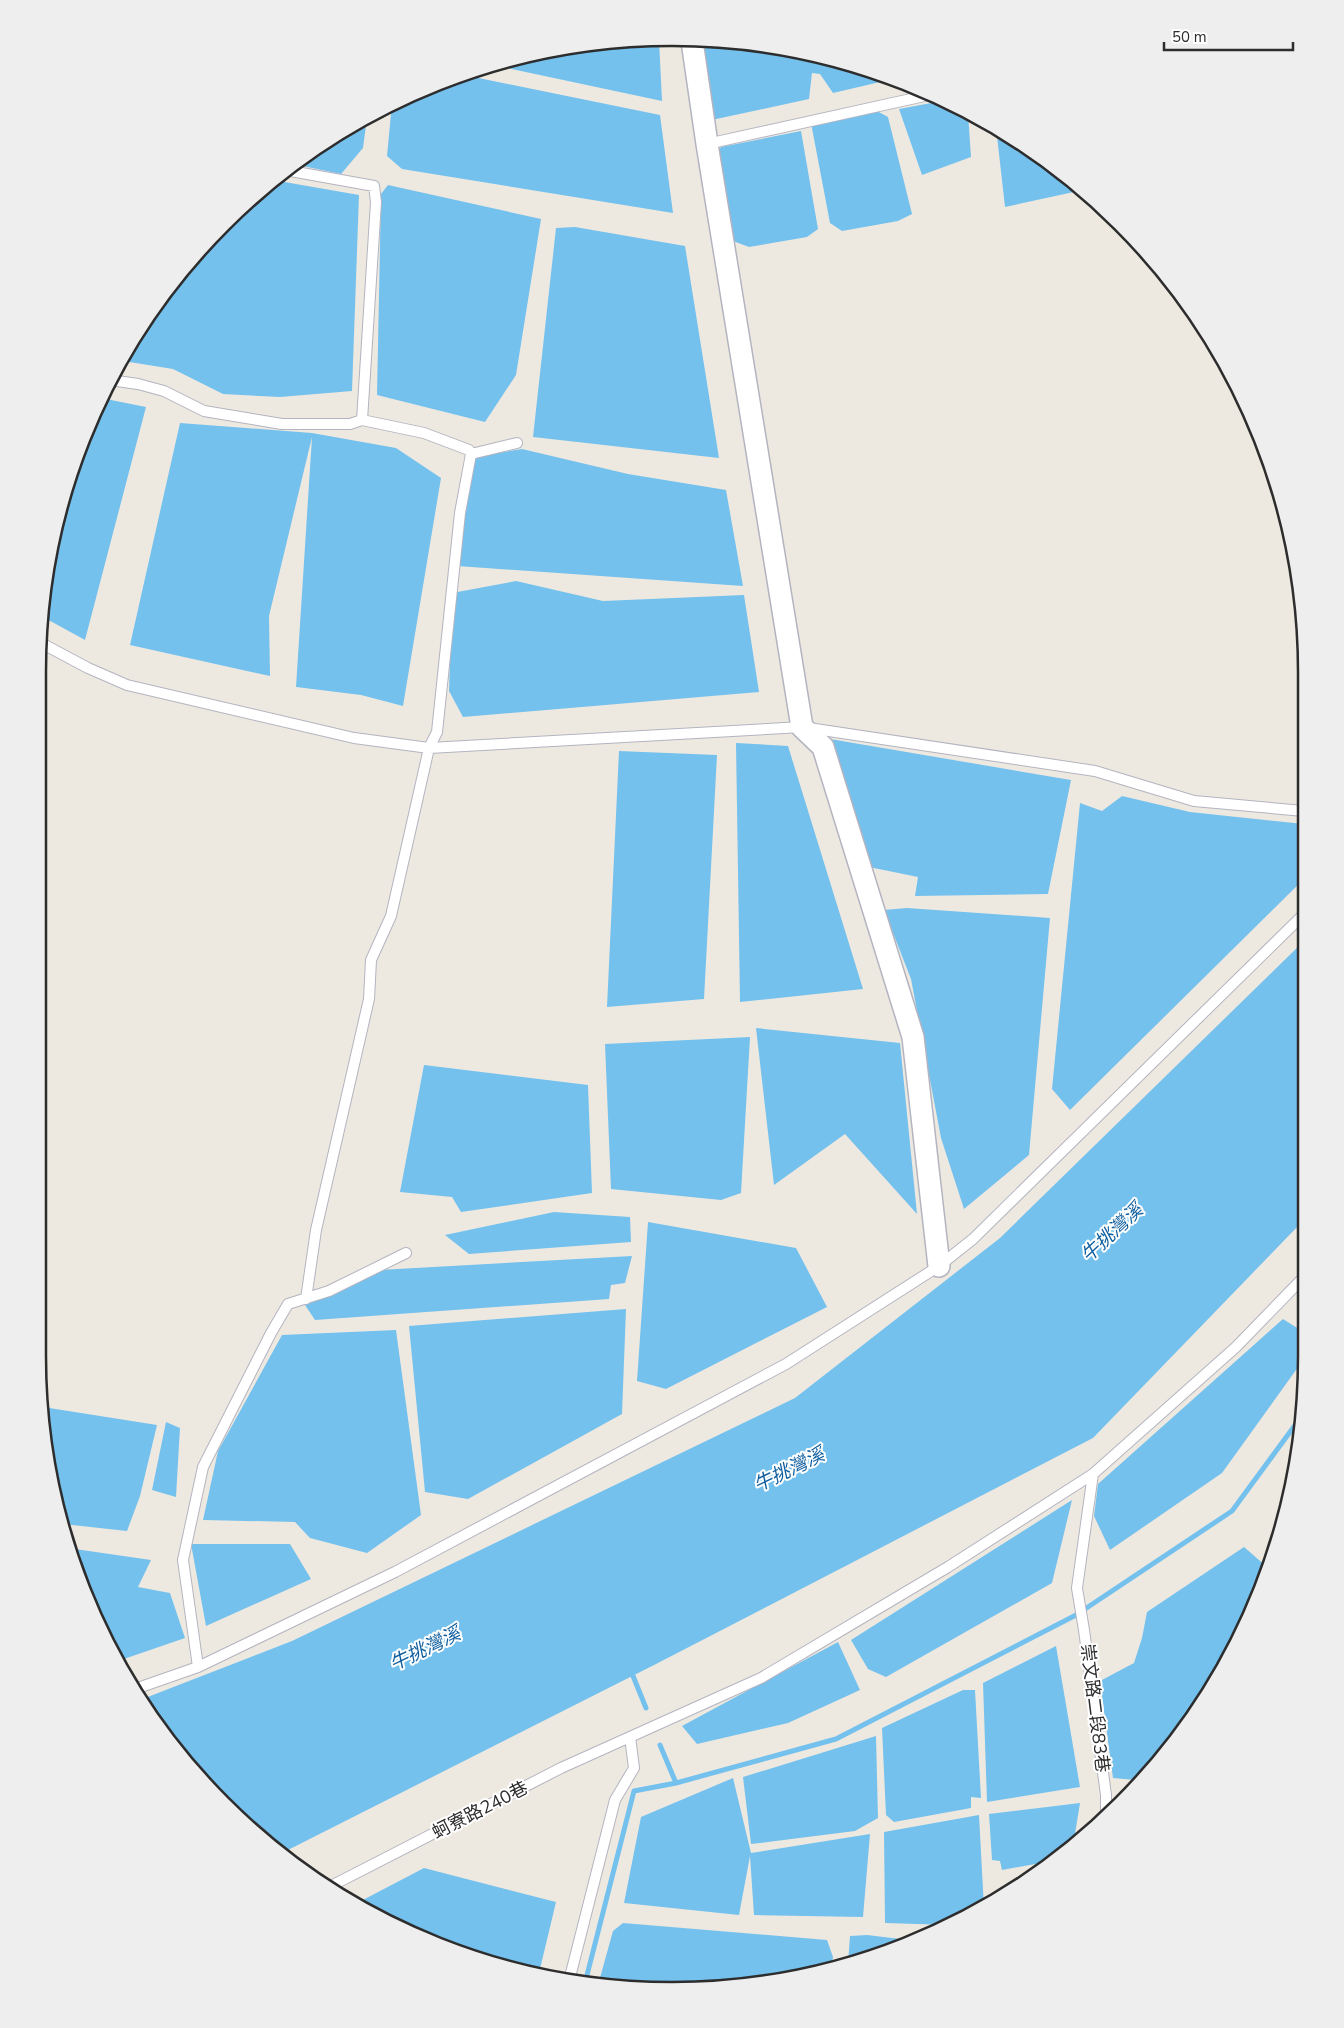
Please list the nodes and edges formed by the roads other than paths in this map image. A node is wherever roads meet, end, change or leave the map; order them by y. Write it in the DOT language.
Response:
graph roads {
  1 [pos="693,47"];
  2 [pos="918,97"];
  3 [pos="707,144"];
  4 [pos="296,172"];
  5 [pos="118,381"];
  6 [pos="362,420"];
  7 [pos="517,443"];
  8 [pos="471,454"];
  9 [pos="47,646"];
  10 [pos="802,727"];
  11 [pos="429,748"];
  12 [pos="1298,810"];
  13 [pos="1298,920"];
  14 [pos="406,1253"];
  15 [pos="939,1266"];
  16 [pos="1298,1283"];
  17 [pos="306,1298"];
  18 [pos="1093,1474"];
  19 [pos="198,1667"];
  20 [pos="141,1687"];
  21 [pos="630,1737"];
  22 [pos="1106,1806"];
  23 [pos="336,1883"];
  24 [pos="571,1973"];
  1 -- 3 [label="street"];
  2 -- 3 [label="lane"];
  3 -- 10 [label="street"];
  4 -- 6 [label="lane"];
  5 -- 6 [label="lane"];
  6 -- 8 [label="lane"];
  7 -- 8 [label="lane"];
  8 -- 11 [label="lane"];
  9 -- 11 [label="lane"];
  10 -- 11 [label="lane"];
  10 -- 12 [label="lane"];
  10 -- 15 [label="street"];
  11 -- 17 [label="lane"];
  13 -- 15 [label="lane"];
  14 -- 17 [label="lane"];
  15 -- 19 [label="lane"];
  16 -- 18 [label="lane, 蚵寮路240巷"];
  17 -- 19 [label="lane"];
  18 -- 21 [label="lane, 蚵寮路240巷"];
  18 -- 22 [label="lane, 崇文路二段83巷"];
  19 -- 20 [label="lane"];
  21 -- 23 [label="lane, 蚵寮路240巷"];
  21 -- 24 [label="lane"];
}
